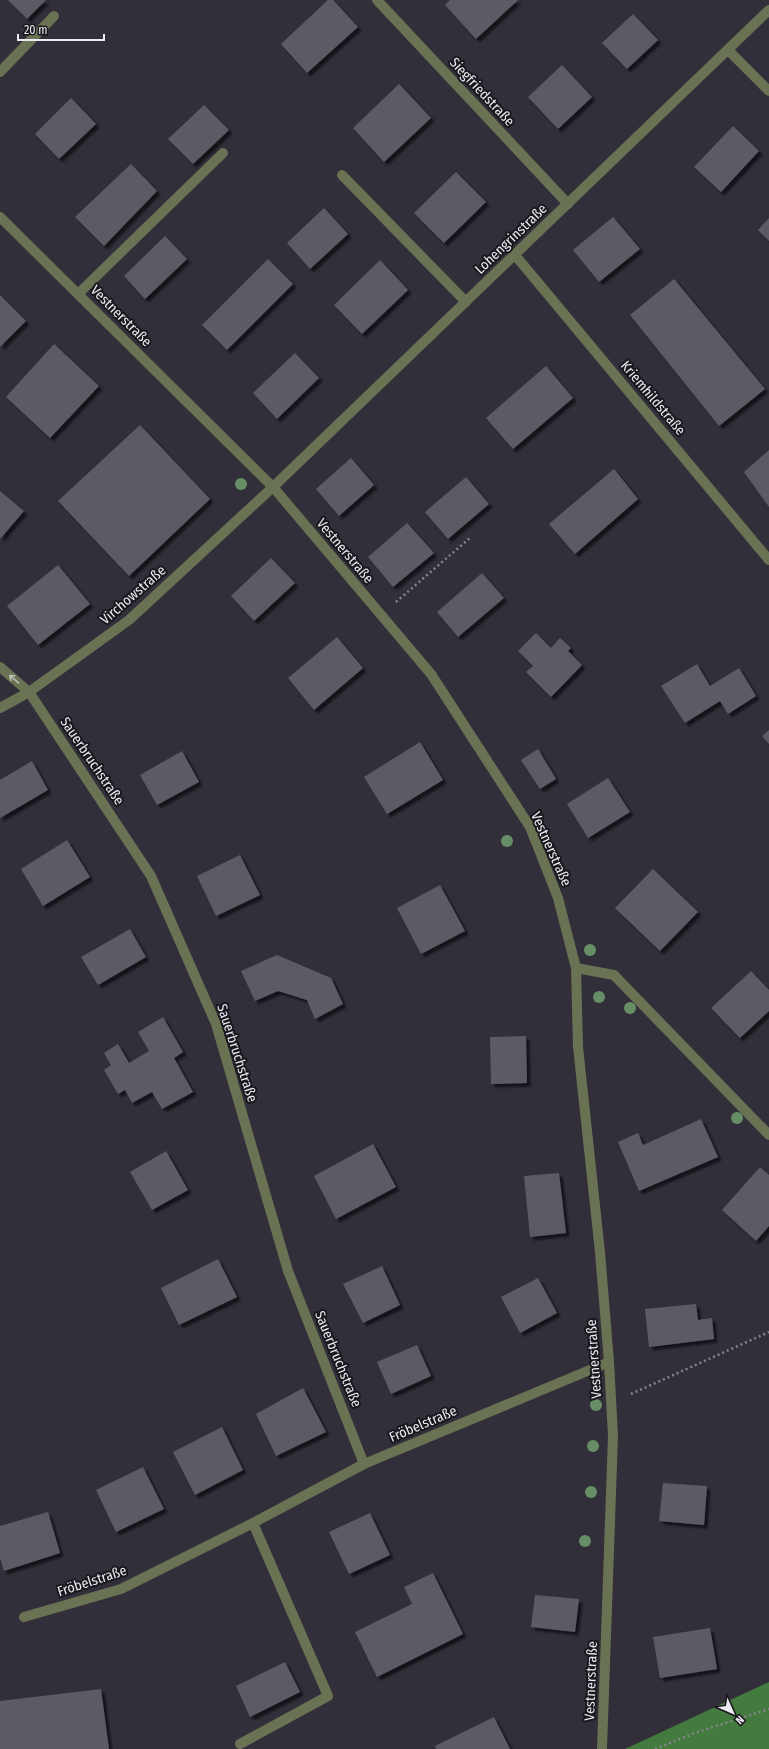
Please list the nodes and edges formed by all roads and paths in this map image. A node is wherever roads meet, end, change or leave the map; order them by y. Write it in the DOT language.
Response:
graph roads {
  1 [pos="377,0"];
  2 [pos="769,10"];
  3 [pos="54,16"];
  4 [pos="728,50"];
  5 [pos="0,72"];
  6 [pos="769,91"];
  7 [pos="223,153"];
  8 [pos="342,175"];
  9 [pos="568,204"];
  10 [pos="0,216"];
  11 [pos="514,255"];
  12 [pos="78,294"];
  13 [pos="466,302"];
  14 [pos="273,488"];
  15 [pos="471,537"];
  16 [pos="769,560"];
  17 [pos="381,614"];
  18 [pos="0,667"];
  19 [pos="29,692"];
  20 [pos="0,708"];
  21 [pos="576,968"];
  22 [pos="769,1135"];
  23 [pos="769,1332"];
  24 [pos="610,1362"];
  25 [pos="611,1403"];
  26 [pos="364,1464"];
  27 [pos="252,1523"];
  28 [pos="24,1617"];
  29 [pos="769,1709"];
  30 [pos="240,1744"];
  31 [pos="602,1749"];
  32 [pos="656,1749"];
  1 -- 9 [label="street, Siegfriedstraße"];
  2 -- 4 [label="street, Lohengrinstraße"];
  3 -- 5 [label="street"];
  4 -- 6 [label="street"];
  4 -- 9 [label="street, Lohengrinstraße"];
  7 -- 12 [label="street"];
  8 -- 13 [label="street"];
  9 -- 11 [label="street, Lohengrinstraße"];
  10 -- 12 [label="street, Vestnerstraße"];
  11 -- 13 [label="street, Lohengrinstraße"];
  11 -- 16 [label="street, Kriemhildstraße"];
  12 -- 14 [label="street, Vestnerstraße"];
  13 -- 14 [label="street, Lohengrinstraße"];
  14 -- 17 [label="street, Vestnerstraße"];
  14 -- 19 [label="street, Virchowstraße"];
  15 -- 17 [label="path"];
  17 -- 21 [label="street, Vestnerstraße"];
  19 -- 18 [label="street, Sauerbruchstraße, one-way"];
  19 -- 20 [label="street, Virchowstraße"];
  19 -- 26 [label="street, Sauerbruchstraße"];
  21 -- 22 [label="street"];
  21 -- 24 [label="street, Vestnerstraße"];
  23 -- 25 [label="path"];
  24 -- 25 [label="street, Vestnerstraße"];
  24 -- 26 [label="street, Fröbelstraße"];
  25 -- 31 [label="street, Vestnerstraße"];
  26 -- 27 [label="street, Fröbelstraße"];
  27 -- 28 [label="street, Fröbelstraße"];
  27 -- 30 [label="street"];
  29 -- 32 [label="path"];
}
